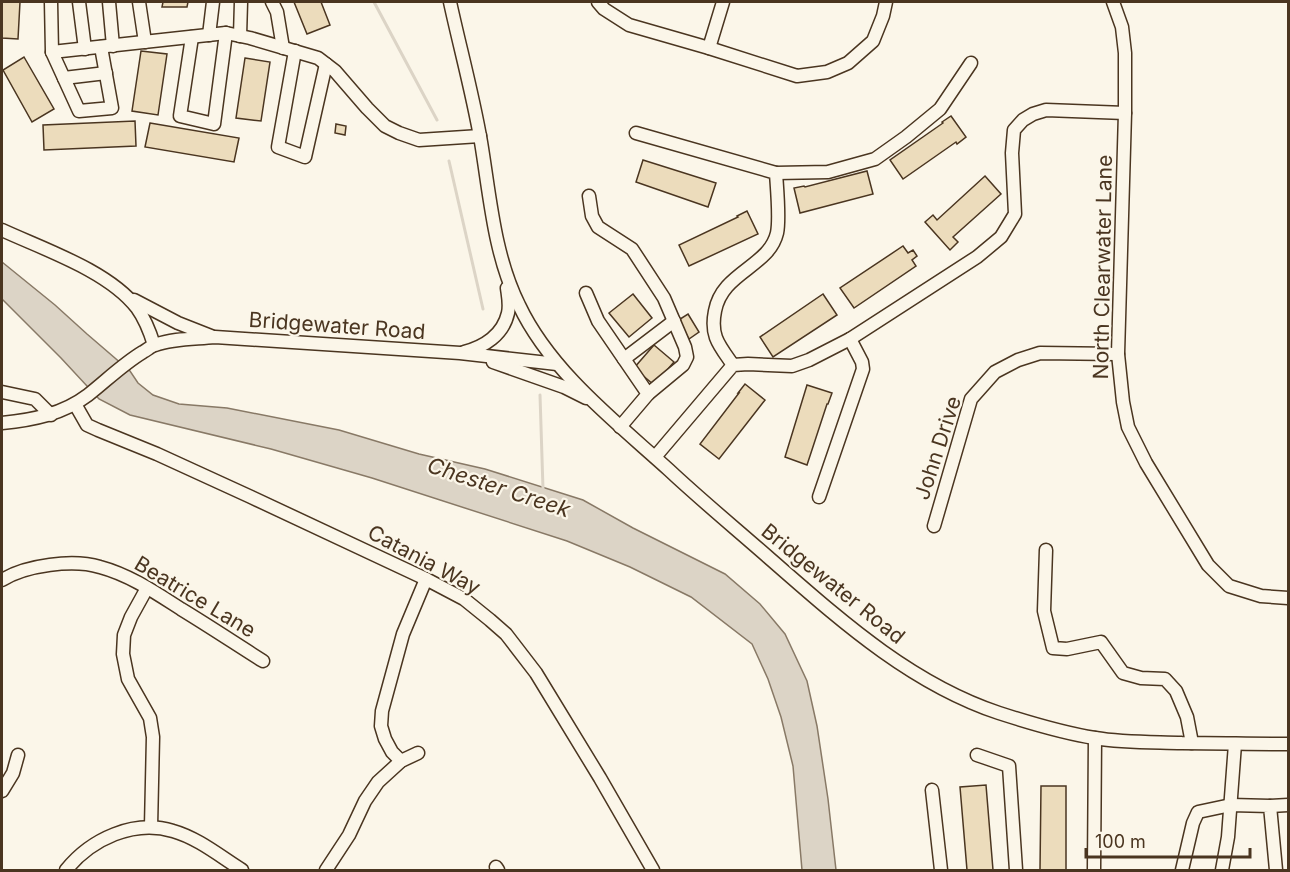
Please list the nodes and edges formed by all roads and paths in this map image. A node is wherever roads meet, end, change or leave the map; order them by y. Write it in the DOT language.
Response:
graph roads {
  1 [pos="51,2"];
  2 [pos="79,2"];
  3 [pos="109,2"];
  4 [pos="139,2"];
  5 [pos="213,2"];
  6 [pos="241,2"];
  7 [pos="272,2"];
  8 [pos="450,2"];
  9 [pos="598,2"];
  10 [pos="723,2"];
  11 [pos="886,2"];
  12 [pos="1113,2"];
  13 [pos="226,33"];
  14 [pos="209,35"];
  15 [pos="240,36"];
  16 [pos="192,37"];
  17 [pos="146,42"];
  18 [pos="107,46"];
  19 [pos="709,48"];
  20 [pos="85,49"];
  21 [pos="289,50"];
  22 [pos="52,52"];
  23 [pos="972,63"];
  24 [pos="326,64"];
  25 [pos="106,73"];
  26 [pos="64,78"];
  27 [pos="1125,112"];
  28 [pos="636,133"];
  29 [pos="480,136"];
  30 [pos="776,173"];
  31 [pos="589,196"];
  32 [pos="2,230"];
  33 [pos="506,275"];
  34 [pos="585,293"];
  35 [pos="124,294"];
  36 [pos="674,321"];
  37 [pos="215,337"];
  38 [pos="850,339"];
  39 [pos="154,345"];
  40 [pos="460,353"];
  41 [pos="1118,354"];
  42 [pos="624,359"];
  43 [pos="557,364"];
  44 [pos="733,365"];
  45 [pos="2,392"];
  46 [pos="648,394"];
  47 [pos="594,403"];
  48 [pos="75,404"];
  49 [pos="51,415"];
  50 [pos="2,423"];
  51 [pos="621,427"];
  52 [pos="655,458"];
  53 [pos="819,497"];
  54 [pos="934,526"];
  55 [pos="1046,550"];
  56 [pos="426,579"];
  57 [pos="2,580"];
  58 [pos="147,588"];
  59 [pos="1288,598"];
  60 [pos="263,661"];
  61 [pos="1095,738"];
  62 [pos="1192,743"];
  63 [pos="1235,744"];
  64 [pos="1288,744"];
  65 [pos="418,753"];
  66 [pos="18,755"];
  67 [pos="977,755"];
  68 [pos="401,761"];
  69 [pos="932,790"];
  70 [pos="2,791"];
  71 [pos="1231,805"];
  72 [pos="1288,805"];
  73 [pos="1270,806"];
  74 [pos="151,827"];
  75 [pos="66,870"];
  76 [pos="242,870"];
  77 [pos="326,870"];
  78 [pos="653,870"];
  79 [pos="941,870"];
  80 [pos="1016,870"];
  81 [pos="1094,870"];
  82 [pos="1182,870"];
  83 [pos="1222,870"];
  84 [pos="1276,870"];
  1 -- 22 [label="street"];
  2 -- 20 [label="street"];
  3 -- 18 [label="street"];
  4 -- 17 [label="street"];
  5 -- 14 [label="street"];
  6 -- 15 [label="street"];
  7 -- 21 [label="street"];
  8 -- 29 [label="street"];
  9 -- 19 [label="street"];
  10 -- 19 [label="street"];
  11 -- 19 [label="street"];
  12 -- 27 [label="street, North Clearwater Lane"];
  13 -- 14 [label="street"];
  13 -- 15 [label="street"];
  13 -- 16 [label="street"];
  14 -- 16 [label="street"];
  15 -- 21 [label="street"];
  16 -- 17 [label="street"];
  17 -- 18 [label="street"];
  18 -- 20 [label="street"];
  18 -- 25 [label="street"];
  20 -- 22 [label="street"];
  21 -- 24 [label="street"];
  21 -- 24 [label="street"];
  22 -- 26 [label="street"];
  23 -- 30 [label="street"];
  24 -- 29 [label="street"];
  25 -- 26 [label="street"];
  25 -- 26 [label="street"];
  27 -- 38 [label="street"];
  27 -- 41 [label="street, North Clearwater Lane"];
  28 -- 30 [label="street"];
  29 -- 33 [label="street"];
  30 -- 44 [label="street"];
  31 -- 36 [label="street"];
  32 -- 35 [label="street"];
  33 -- 40 [label="street"];
  33 -- 43 [label="street"];
  34 -- 42 [label="street"];
  35 -- 37 [label="street"];
  35 -- 39 [label="street"];
  36 -- 42 [label="street"];
  36 -- 46 [label="street"];
  37 -- 39 [label="street, Bridgewater Road"];
  37 -- 40 [label="street, Bridgewater Road"];
  38 -- 44 [label="street"];
  38 -- 53 [label="street"];
  39 -- 48 [label="street, Bridgewater Road"];
  40 -- 43 [label="street, Bridgewater Road"];
  40 -- 47 [label="street"];
  41 -- 54 [label="street, John Drive"];
  41 -- 59 [label="street, North Clearwater Lane"];
  42 -- 46 [label="street"];
  43 -- 47 [label="street, Bridgewater Road"];
  44 -- 52 [label="street"];
  45 -- 49 [label="street"];
  46 -- 51 [label="street"];
  47 -- 51 [label="street, Bridgewater Road"];
  48 -- 49 [label="street, Bridgewater Road"];
  48 -- 56 [label="street, Catania Way"];
  49 -- 50 [label="street, Bridgewater Road"];
  51 -- 52 [label="street, Bridgewater Road"];
  52 -- 61 [label="street, Bridgewater Road"];
  55 -- 62 [label="street"];
  56 -- 68 [label="street"];
  56 -- 78 [label="street, Catania Way"];
  57 -- 58 [label="street, Beatrice Lane"];
  58 -- 60 [label="street, Beatrice Lane"];
  58 -- 74 [label="street"];
  61 -- 62 [label="street, Bridgewater Road"];
  61 -- 81 [label="street"];
  62 -- 63 [label="street, Bridgewater Road"];
  63 -- 64 [label="street, Bridgewater Road"];
  63 -- 71 [label="street"];
  65 -- 68 [label="street"];
  66 -- 70 [label="street"];
  67 -- 80 [label="street"];
  68 -- 77 [label="street"];
  69 -- 79 [label="street"];
  71 -- 73 [label="street"];
  71 -- 82 [label="street"];
  71 -- 83 [label="street"];
  72 -- 73 [label="street"];
  73 -- 84 [label="street"];
  74 -- 75 [label="street"];
  74 -- 76 [label="street"];
}
